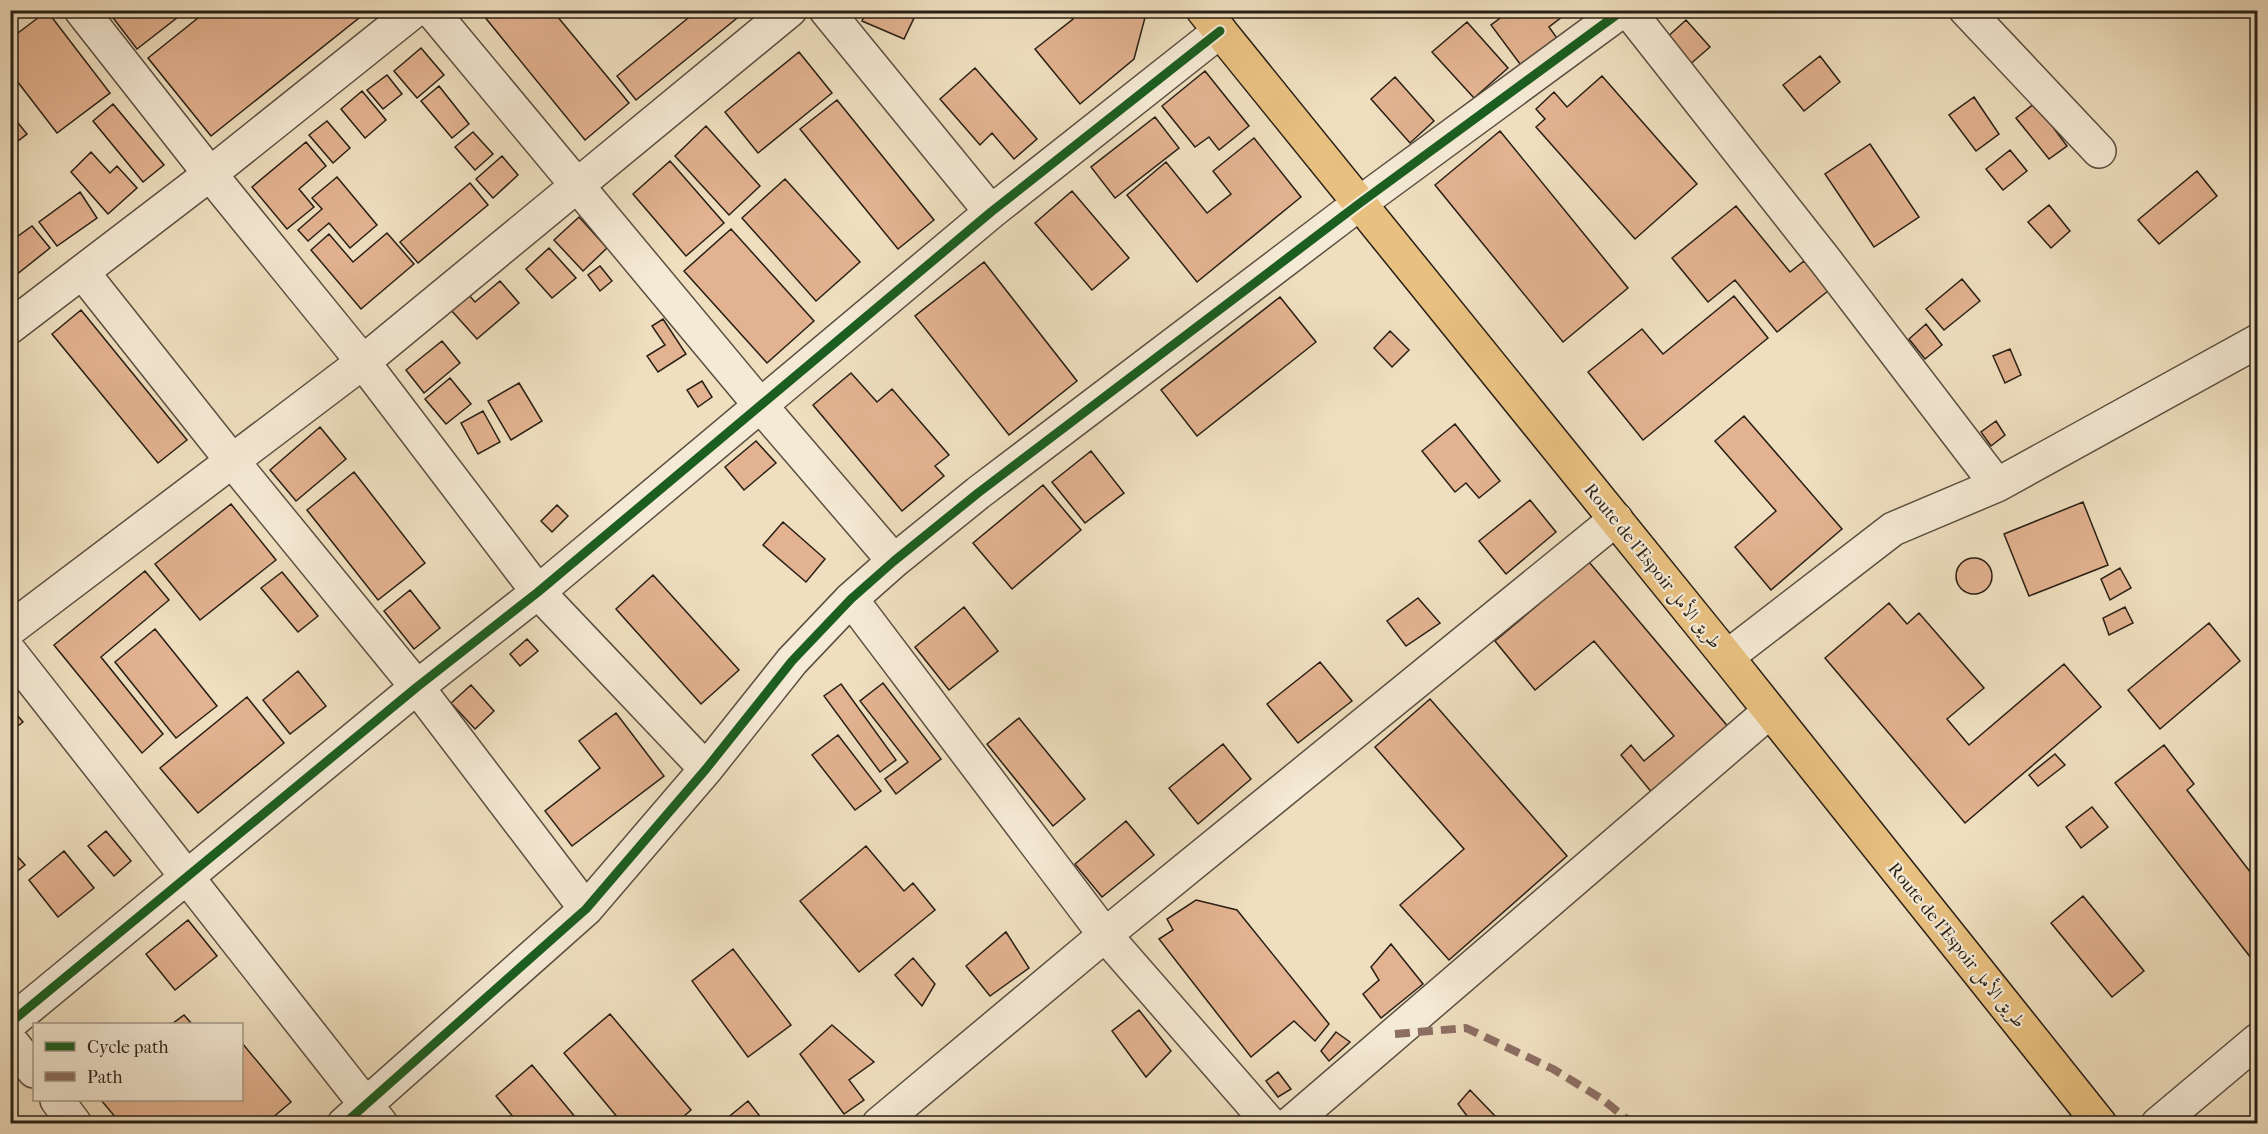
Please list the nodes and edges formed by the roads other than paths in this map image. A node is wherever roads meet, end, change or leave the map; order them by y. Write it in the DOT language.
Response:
graph roads {
  1 [pos="81,10"];
  2 [pos="415,10"];
  3 [pos="431,10"];
  4 [pos="790,10"];
  5 [pos="826,10"];
  6 [pos="1623,10"];
  7 [pos="1628,10"];
  8 [pos="1966,10"];
  9 [pos="1212,21"];
  10 [pos="2099,151"];
  11 [pos="210,174"];
  12 [pos="577,186"];
  13 [pos="1360,203"];
  14 [pos="991,212"];
  15 [pos="83,273"];
  16 [pos="10,327"];
  17 [pos="2258,342"];
  18 [pos="363,362"];
  19 [pos="760,405"];
  20 [pos="233,462"];
  21 [pos="1997,485"];
  22 [pos="1616,519"];
  23 [pos="894,561"];
  24 [pos="538,592"];
  25 [pos="850,599"];
  26 [pos="10,629"];
  27 [pos="10,652"];
  28 [pos="1727,657"];
  29 [pos="417,687"];
  30 [pos="1770,711"];
  31 [pos="706,769"];
  32 [pos="186,878"];
  33 [pos="586,909"];
  34 [pos="1105,935"];
  35 [pos="10,1023"];
  36 [pos="10,1040"];
  37 [pos="2258,1040"];
  38 [pos="33,1070"];
  39 [pos="58,1101"];
  40 [pos="364,1117"];
  41 [pos="75,1124"];
  42 [pos="879,1124"];
  43 [pos="1270,1124"];
  44 [pos="1290,1124"];
  45 [pos="2100,1124"];
  46 [pos="2158,1124"];
  1 -- 11 [label="street"];
  2 -- 11 [label="street"];
  3 -- 12 [label="street"];
  4 -- 12 [label="street"];
  5 -- 14 [label="street"];
  6 -- 13 [label="street"];
  7 -- 21 [label="street"];
  8 -- 10 [label="street"];
  9 -- 13 [label="highway, Route de l’Espoir طريق الأمل"];
  9 -- 14 [label="street"];
  11 -- 15 [label="street"];
  11 -- 18 [label="street"];
  12 -- 18 [label="street"];
  12 -- 19 [label="street"];
  13 -- 22 [label="highway, Route de l’Espoir طريق الأمل"];
  13 -- 23 [label="street"];
  14 -- 19 [label="street"];
  15 -- 16 [label="street"];
  15 -- 20 [label="street"];
  17 -- 21 [label="street"];
  18 -- 20 [label="street"];
  18 -- 24 [label="street"];
  19 -- 23 [label="street"];
  19 -- 24 [label="street"];
  20 -- 26 [label="street"];
  20 -- 29 [label="street"];
  21 -- 28 [label="street"];
  22 -- 28 [label="highway, Route de l’Espoir طريق الأمل"];
  22 -- 34 [label="street"];
  23 -- 25 [label="street"];
  24 -- 29 [label="street"];
  24 -- 31 [label="street"];
  25 -- 31 [label="street"];
  25 -- 34 [label="street"];
  27 -- 32 [label="street"];
  28 -- 30 [label="highway, Route de l’Espoir طريق الأمل"];
  29 -- 32 [label="street"];
  29 -- 33 [label="street"];
  30 -- 44 [label="street"];
  30 -- 45 [label="highway, Route de l’Espoir طريق الأمل"];
  31 -- 33 [label="street"];
  32 -- 35 [label="street"];
  32 -- 40 [label="street"];
  33 -- 40 [label="street"];
  34 -- 42 [label="street"];
  34 -- 43 [label="street"];
  36 -- 38 [label="street"];
  37 -- 46 [label="street"];
  39 -- 41 [label="street"];
}
